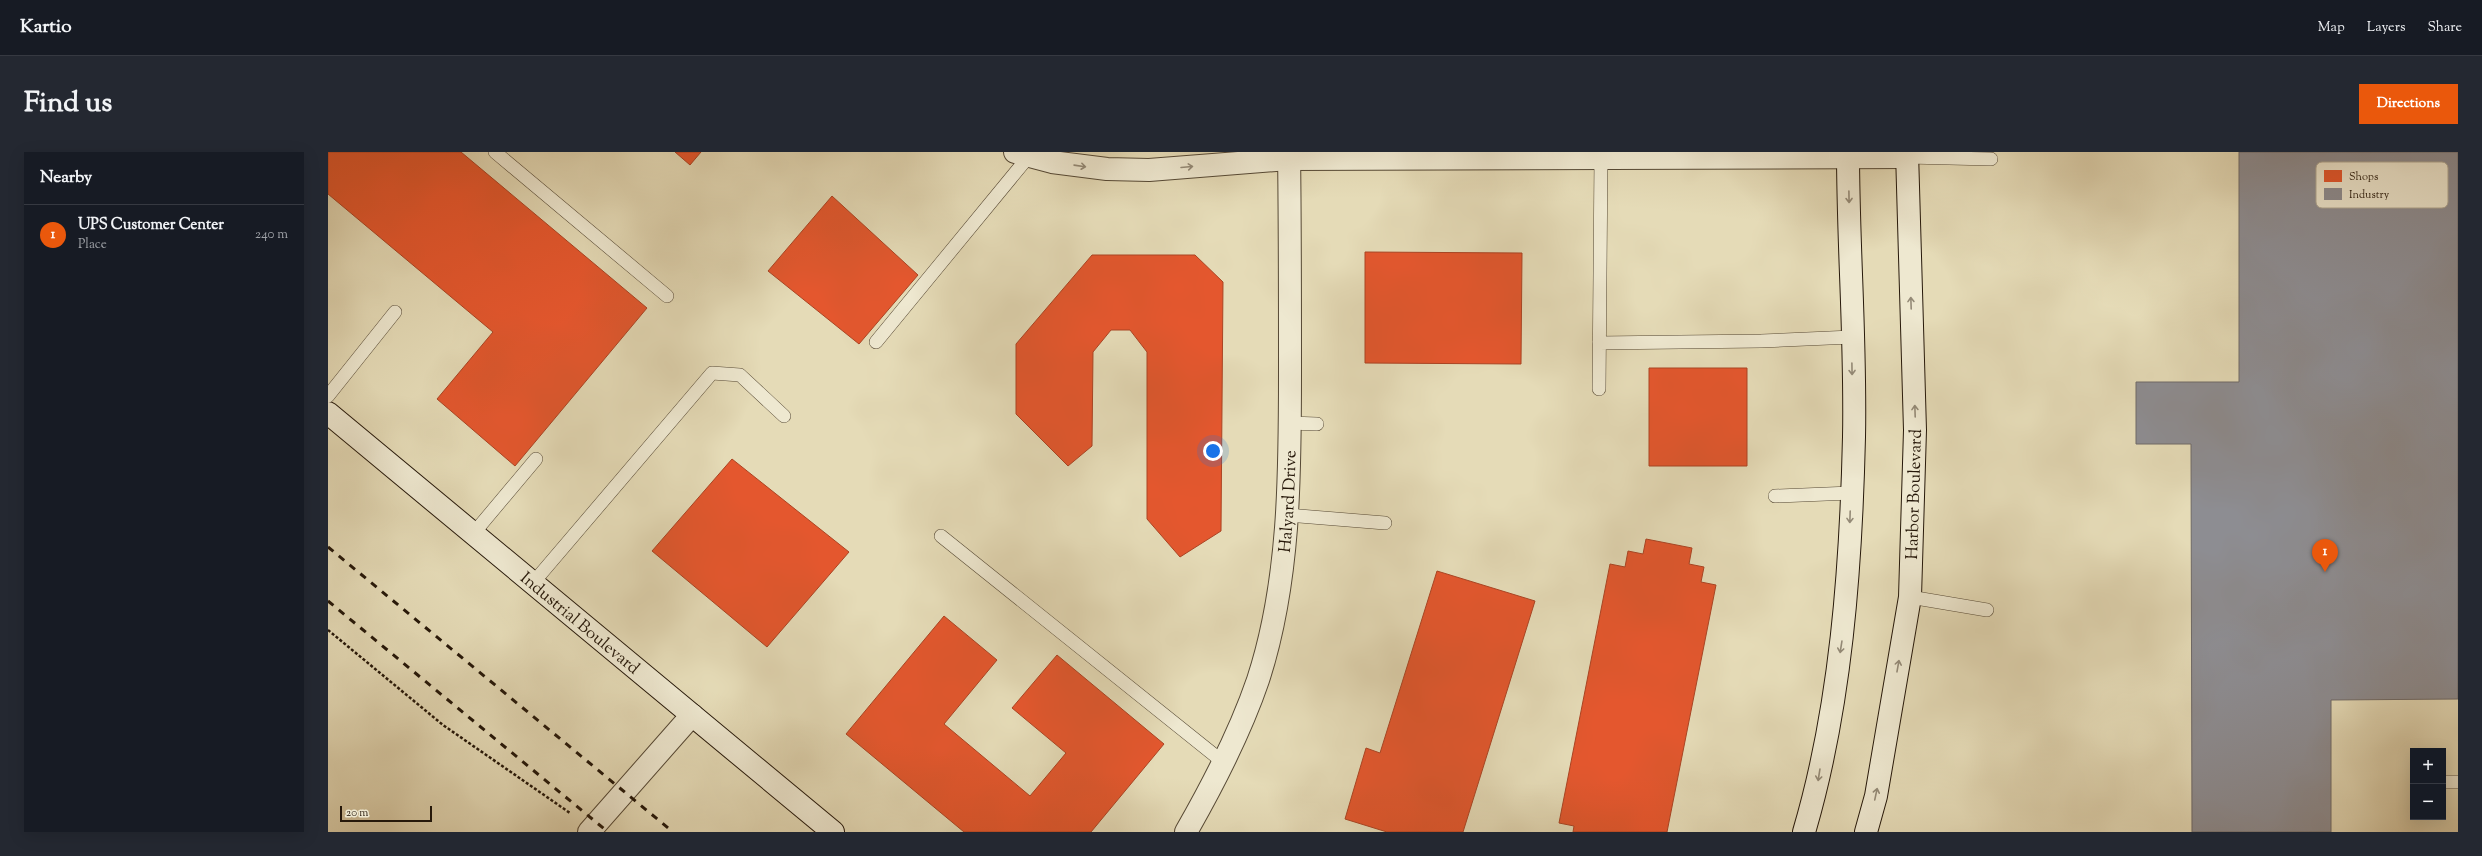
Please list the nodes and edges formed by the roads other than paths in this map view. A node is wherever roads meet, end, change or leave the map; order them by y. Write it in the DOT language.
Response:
graph roads {
  1 [pos="495,152"];
  2 [pos="1022,154"];
  3 [pos="1284,154"];
  4 [pos="1907,154"];
  5 [pos="1623,155"];
  6 [pos="1848,155"];
  7 [pos="1601,158"];
  8 [pos="1991,159"];
  9 [pos="667,296"];
  10 [pos="395,312"];
  11 [pos="1852,337"];
  12 [pos="876,342"];
  13 [pos="1599,343"];
  14 [pos="1599,389"];
  15 [pos="328,396"];
  16 [pos="328,413"];
  17 [pos="784,416"];
  18 [pos="1290,422"];
  19 [pos="1316,424"];
  20 [pos="536,459"];
  21 [pos="1851,493"];
  22 [pos="1775,496"];
  23 [pos="1287,515"];
  24 [pos="1385,523"];
  25 [pos="473,534"];
  26 [pos="941,536"];
  27 [pos="533,583"];
  28 [pos="1910,597"];
  29 [pos="1987,610"];
  30 [pos="692,715"];
  31 [pos="1223,762"];
  32 [pos="2446,782"];
  33 [pos="2458,782"];
  34 [pos="591,830"];
  35 [pos="833,832"];
  36 [pos="1186,832"];
  37 [pos="1804,832"];
  38 [pos="1866,832"];
  1 -- 9 [label="lane"];
  2 -- 3 [label="main road, one-way"];
  2 -- 12 [label="lane"];
  3 -- 7 [label="main road"];
  3 -- 18 [label="main road, Halyard Drive"];
  4 -- 6 [label="main road"];
  4 -- 8 [label="lane"];
  28 -- 4 [label="main road, Harbor Boulevard, one-way"];
  5 -- 6 [label="main road"];
  5 -- 7 [label="main road"];
  6 -- 11 [label="main road, one-way"];
  7 -- 13 [label="lane"];
  10 -- 15 [label="lane"];
  11 -- 13 [label="lane"];
  11 -- 21 [label="main road, one-way"];
  13 -- 14 [label="lane"];
  16 -- 25 [label="main road, Industrial Boulevard"];
  17 -- 27 [label="lane"];
  18 -- 19 [label="lane"];
  18 -- 23 [label="main road, Halyard Drive"];
  20 -- 25 [label="lane"];
  21 -- 22 [label="lane"];
  21 -- 37 [label="main road, one-way"];
  23 -- 24 [label="lane"];
  23 -- 31 [label="main road, Halyard Drive"];
  25 -- 27 [label="main road, Industrial Boulevard"];
  26 -- 31 [label="lane"];
  27 -- 30 [label="main road, Industrial Boulevard"];
  28 -- 29 [label="lane"];
  38 -- 28 [label="main road, Harbor Boulevard, one-way"];
  30 -- 34 [label="main road"];
  30 -- 35 [label="main road, Industrial Boulevard"];
  31 -- 36 [label="main road, Halyard Drive"];
  32 -- 33 [label="lane"];
}
